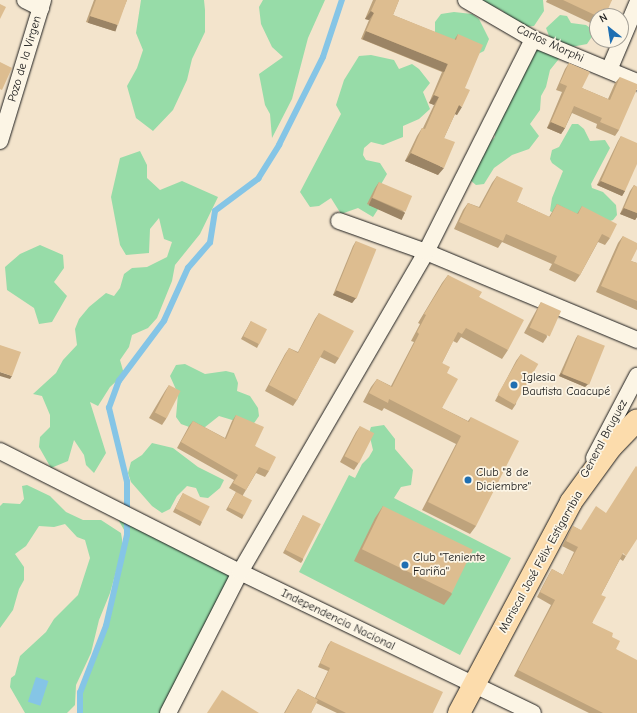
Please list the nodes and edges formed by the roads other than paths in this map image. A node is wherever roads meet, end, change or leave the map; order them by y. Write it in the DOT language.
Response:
graph roads {
  1 [pos="25,0"];
  2 [pos="466,0"];
  3 [pos="42,4"];
  4 [pos="637,4"];
  5 [pos="533,39"];
  6 [pos="609,70"];
  7 [pos="637,82"];
  8 [pos="0,141"];
  9 [pos="338,221"];
  10 [pos="426,252"];
  11 [pos="637,340"];
  12 [pos="637,376"];
  13 [pos="637,420"];
  14 [pos="0,451"];
  15 [pos="571,502"];
  16 [pos="240,572"];
  17 [pos="474,685"];
  18 [pos="168,713"];
  19 [pos="459,713"];
  20 [pos="533,713"];
  1 -- 3 [label="street"];
  2 -- 5 [label="street, Carlos Morphi"];
  3 -- 8 [label="street, Pozo de la Virgen"];
  4 -- 6 [label="street"];
  5 -- 6 [label="street, Carlos Morphi"];
  5 -- 10 [label="street"];
  6 -- 7 [label="street, Carlos Morphi"];
  9 -- 10 [label="street"];
  10 -- 11 [label="street"];
  10 -- 16 [label="street"];
  12 -- 15 [label="street, General Bruguez"];
  13 -- 15 [label="main road, Mariscal José Félix Estigarribia"];
  14 -- 16 [label="street, Independencia Nacional"];
  15 -- 17 [label="main road, Mariscal José Félix Estigarribia"];
  16 -- 17 [label="street, Independencia Nacional"];
  16 -- 18 [label="street"];
  17 -- 19 [label="main road, Mariscal José Félix Estigarribia"];
  17 -- 20 [label="street, Independencia Nacional"];
}
